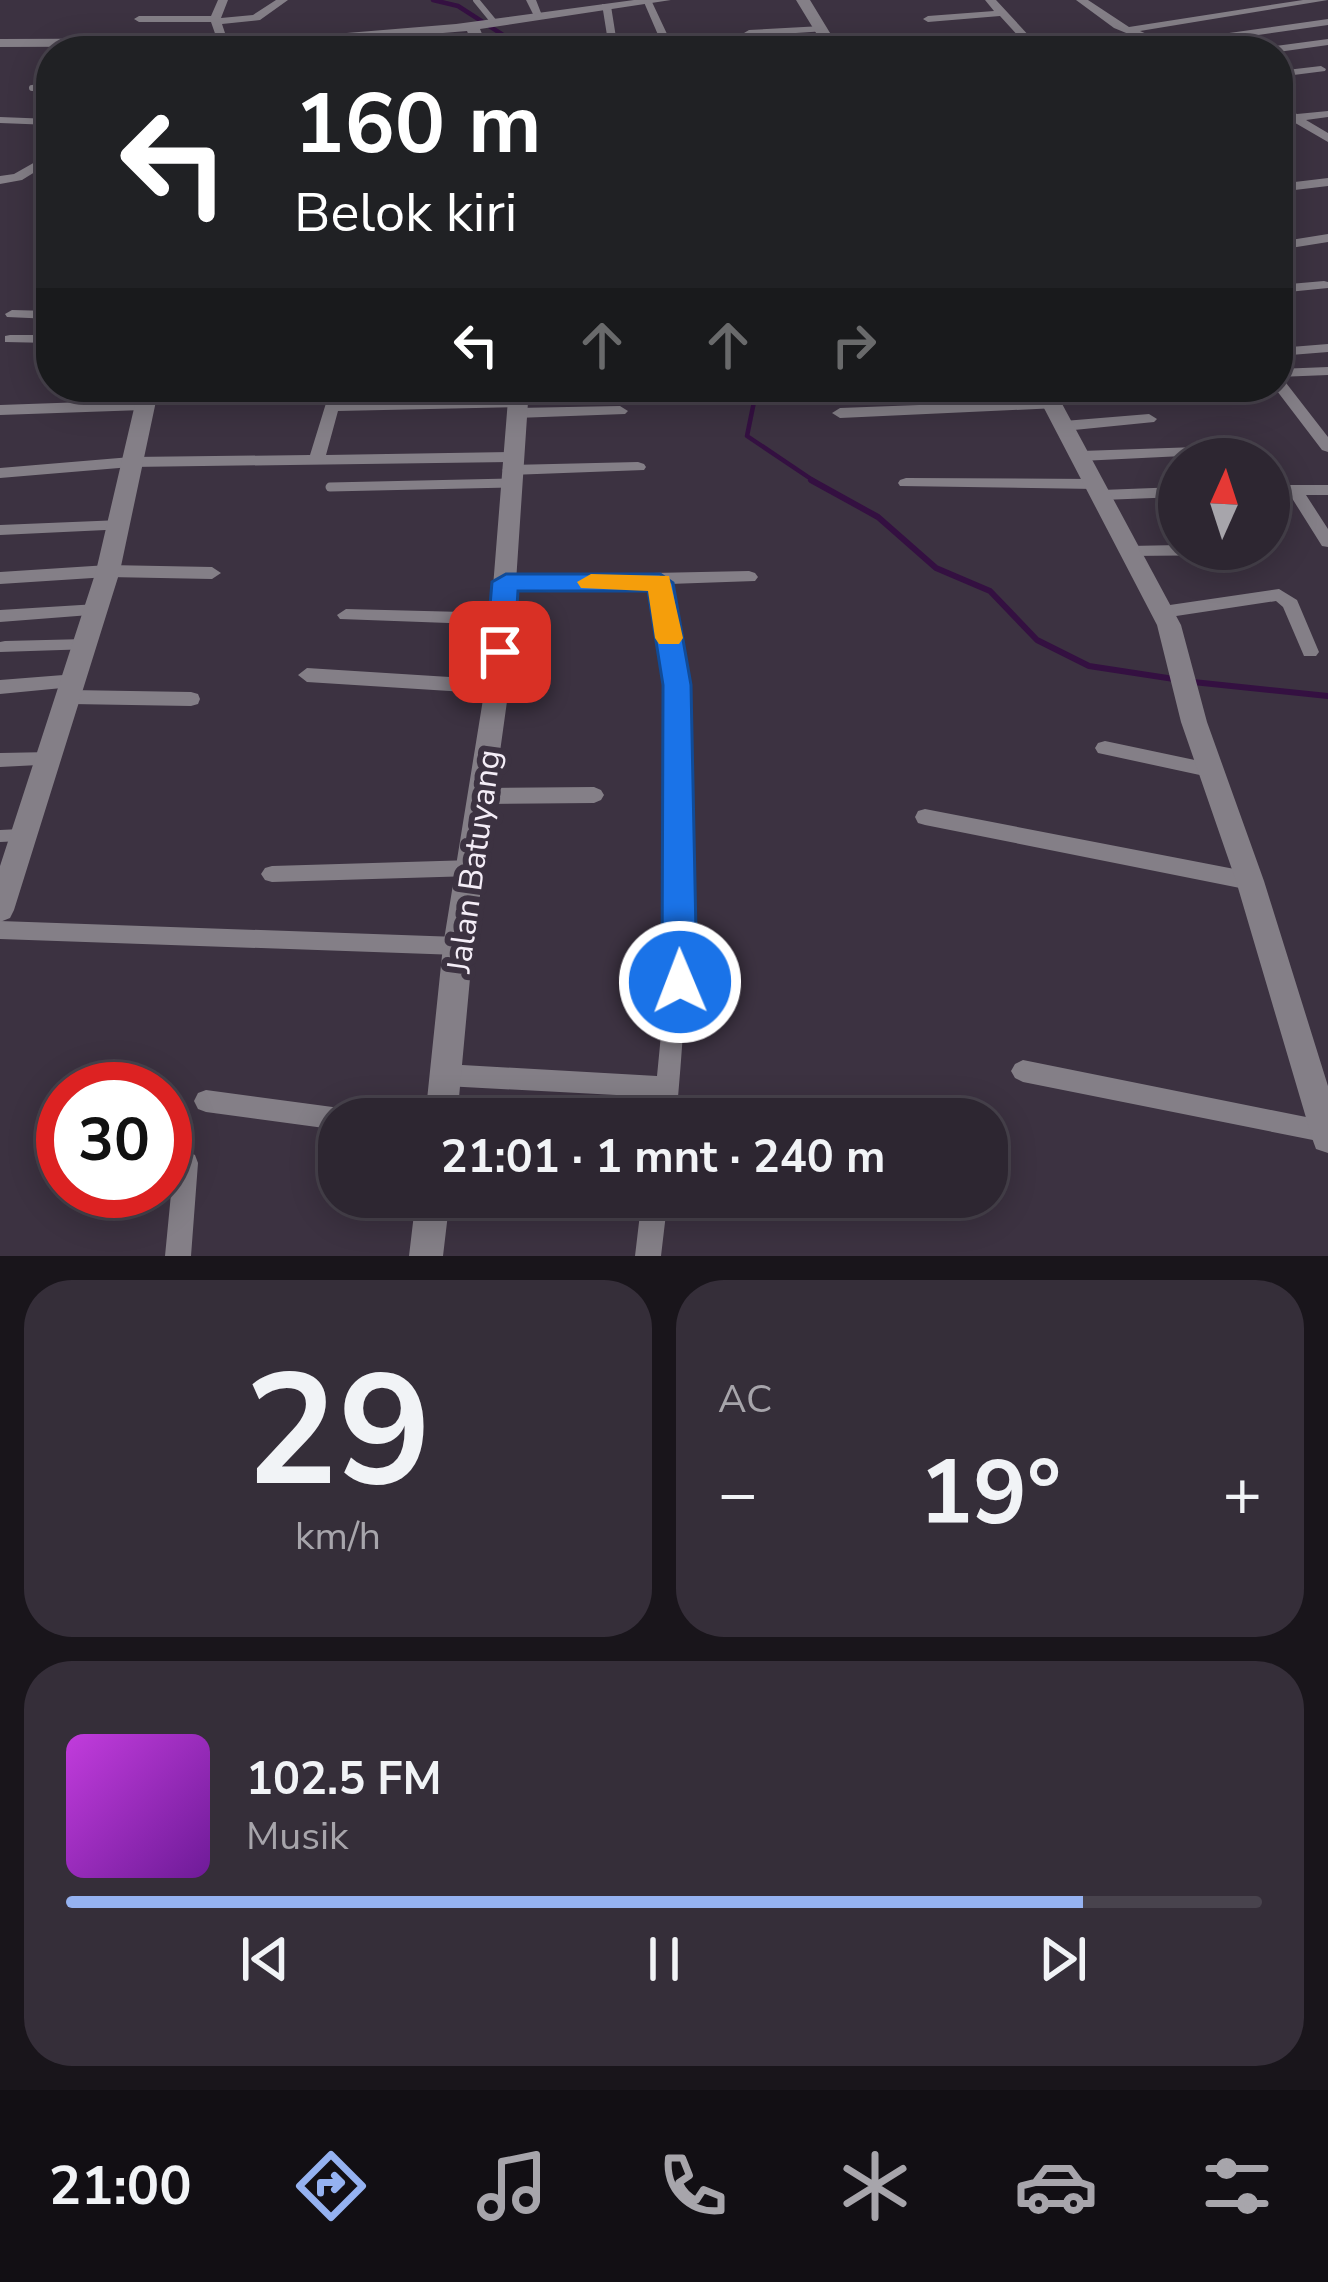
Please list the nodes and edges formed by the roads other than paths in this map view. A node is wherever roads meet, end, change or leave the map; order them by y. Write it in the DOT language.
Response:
graph roads {
  1 [pos="173,0"];
  2 [pos="223,0"];
  3 [pos="283,0"];
  4 [pos="476,0"];
  5 [pos="664,0"];
  6 [pos="803,0"];
  7 [pos="990,0"];
  8 [pos="1081,0"];
  9 [pos="1323,0"];
  10 [pos="647,2"];
  11 [pos="1256,2"];
  12 [pos="1221,3"];
  13 [pos="613,4"];
  14 [pos="539,8"];
  15 [pos="1003,13"];
  16 [pos="139,19"];
  17 [pos="928,19"];
  18 [pos="164,20"];
  19 [pos="216,20"];
  20 [pos="1112,22"];
  21 [pos="1328,22"];
  22 [pos="822,29"];
  23 [pos="479,30"];
  24 [pos="1128,30"];
  25 [pos="749,33"];
  26 [pos="222,36"];
  27 [pos="406,36"];
  28 [pos="614,36"];
  29 [pos="663,36"];
  30 [pos="826,36"];
  31 [pos="1024,36"];
  32 [pos="1142,36"];
  33 [pos="1228,36"];
  34 [pos="1328,42"];
  35 [pos="0,43"];
  36 [pos="36,44"];
  37 [pos="1293,47"];
  38 [pos="1321,68"];
  39 [pos="1293,72"];
  40 [pos="32,88"];
  41 [pos="36,88"];
  42 [pos="1328,114"];
  43 [pos="1294,118"];
  44 [pos="0,120"];
  45 [pos="36,121"];
  46 [pos="1327,138"];
  47 [pos="36,166"];
  48 [pos="0,180"];
  49 [pos="1328,182"];
  50 [pos="1293,186"];
  51 [pos="1328,238"];
  52 [pos="1293,244"];
  53 [pos="1324,285"];
  54 [pos="1293,288"];
  55 [pos="12,314"];
  56 [pos="36,315"];
  57 [pos="10,339"];
  58 [pos="36,339"];
  59 [pos="1328,348"];
  60 [pos="1293,351"];
  61 [pos="1328,370"];
  62 [pos="1293,372"];
  63 [pos="90,402"];
  64 [pos="145,402"];
  65 [pos="334,402"];
  66 [pos="487,402"];
  67 [pos="518,402"];
  68 [pos="528,402"];
  69 [pos="1293,402"];
  70 [pos="1053,406"];
  71 [pos="333,407"];
  72 [pos="0,410"];
  73 [pos="620,411"];
  74 [pos="840,412"];
  75 [pos="1149,419"];
  76 [pos="1328,447"];
  77 [pos="1158,453"];
  78 [pos="1081,455"];
  79 [pos="317,457"];
  80 [pos="131,462"];
  81 [pos="638,466"];
  82 [pos="510,470"];
  83 [pos="0,473"];
  84 [pos="907,483"];
  85 [pos="330,487"];
  86 [pos="1098,490"];
  87 [pos="1290,490"];
  88 [pos="1295,490"];
  89 [pos="1328,490"];
  90 [pos="1158,491"];
  91 [pos="121,525"];
  92 [pos="0,530"];
  93 [pos="1325,533"];
  94 [pos="1129,551"];
  95 [pos="1158,551"];
  96 [pos="108,571"];
  97 [pos="212,573"];
  98 [pos="749,577"];
  99 [pos="0,578"];
  100 [pos="506,582"];
  101 [pos="660,583"];
  102 [pos="97,610"];
  103 [pos="1163,612"];
  104 [pos="346,615"];
  105 [pos="0,616"];
  106 [pos="502,619"];
  107 [pos="86,645"];
  108 [pos="5,647"];
  109 [pos="1310,652"];
  110 [pos="307,675"];
  111 [pos="0,687"];
  112 [pos="497,687"];
  113 [pos="74,689"];
  114 [pos="191,699"];
  115 [pos="1105,748"];
  116 [pos="51,759"];
  117 [pos="0,760"];
  118 [pos="1209,770"];
  119 [pos="595,795"];
  120 [pos="483,796"];
  121 [pos="925,817"];
  122 [pos="13,835"];
  123 [pos="473,868"];
  124 [pos="7,873"];
  125 [pos="272,874"];
  126 [pos="1250,881"];
  127 [pos="0,910"];
  128 [pos="0,930"];
  129 [pos="458,946"];
  130 [pos="1024,1071"];
  131 [pos="445,1075"];
  132 [pos="668,1087"];
  133 [pos="443,1098"];
  134 [pos="667,1098"];
  135 [pos="206,1101"];
  136 [pos="318,1116"];
  137 [pos="1327,1136"];
  138 [pos="181,1218"];
  139 [pos="431,1218"];
  140 [pos="653,1218"];
  141 [pos="178,1256"];
  142 [pos="426,1256"];
  143 [pos="648,1256"];
  1 -- 18 [label="street"];
  2 -- 19 [label="street"];
  3 -- 19 [label="street"];
  4 -- 23 [label="lane"];
  5 -- 10 [label="street"];
  6 -- 22 [label="street"];
  7 -- 15 [label="street"];
  8 -- 20 [label="street"];
  9 -- 24 [label="street"];
  10 -- 13 [label="street"];
  10 -- 29 [label="street"];
  11 -- 12 [label="street"];
  12 -- 20 [label="street"];
  13 -- 14 [label="street"];
  13 -- 28 [label="street"];
  14 -- 23 [label="street"];
  15 -- 17 [label="street"];
  15 -- 31 [label="street"];
  16 -- 18 [label="street"];
  18 -- 19 [label="street"];
  19 -- 26 [label="street"];
  20 -- 24 [label="street"];
  21 -- 33 [label="street"];
  22 -- 25 [label="street"];
  22 -- 30 [label="street"];
  23 -- 27 [label="street"];
  24 -- 32 [label="street"];
  34 -- 37 [label="street"];
  35 -- 36 [label="street"];
  38 -- 39 [label="street"];
  40 -- 41 [label="lane"];
  42 -- 43 [label="street"];
  43 -- 46 [label="street"];
  44 -- 45 [label="street"];
  47 -- 48 [label="street"];
  49 -- 50 [label="street"];
  51 -- 52 [label="street"];
  53 -- 54 [label="street"];
  55 -- 56 [label="street"];
  57 -- 58 [label="street"];
  59 -- 60 [label="street"];
  61 -- 62 [label="street"];
  63 -- 72 [label="street"];
  64 -- 80 [label="street"];
  65 -- 71 [label="street"];
  66 -- 71 [label="street"];
  67 -- 82 [label="street, Jalan Batuyang"];
  68 -- 73 [label="street"];
  69 -- 76 [label="street"];
  70 -- 74 [label="street"];
  70 -- 75 [label="street"];
  70 -- 78 [label="street"];
  71 -- 79 [label="street"];
  77 -- 78 [label="street"];
  78 -- 86 [label="street"];
  79 -- 80 [label="street"];
  79 -- 82 [label="street"];
  80 -- 83 [label="street"];
  80 -- 91 [label="street"];
  81 -- 82 [label="street"];
  82 -- 85 [label="lane"];
  82 -- 100 [label="street, Jalan Batuyang"];
  84 -- 86 [label="street"];
  86 -- 90 [label="street"];
  86 -- 94 [label="street"];
  87 -- 88 [label="street"];
  88 -- 89 [label="street"];
  88 -- 93 [label="street"];
  91 -- 92 [label="street"];
  91 -- 96 [label="street"];
  94 -- 95 [label="street"];
  94 -- 103 [label="street"];
  96 -- 97 [label="street"];
  96 -- 99 [label="street"];
  96 -- 102 [label="street"];
  98 -- 101 [label="street"];
  100 -- 101 [label="street"];
  100 -- 106 [label="street, Jalan Batuyang"];
  101 -- 132 [label="street"];
  102 -- 105 [label="street"];
  102 -- 107 [label="street"];
  103 -- 109 [label="street"];
  103 -- 118 [label="street"];
  104 -- 106 [label="street"];
  106 -- 112 [label="street, Jalan Batuyang"];
  107 -- 108 [label="street"];
  107 -- 113 [label="street"];
  110 -- 112 [label="street"];
  111 -- 113 [label="street"];
  112 -- 120 [label="street, Jalan Batuyang"];
  113 -- 114 [label="street"];
  113 -- 116 [label="street"];
  115 -- 118 [label="street"];
  116 -- 117 [label="street"];
  116 -- 122 [label="street"];
  118 -- 126 [label="street"];
  119 -- 120 [label="street"];
  120 -- 123 [label="street, Jalan Batuyang"];
  121 -- 126 [label="street"];
  122 -- 124 [label="street"];
  123 -- 125 [label="street"];
  123 -- 129 [label="street, Jalan Batuyang"];
  124 -- 127 [label="street"];
  126 -- 137 [label="street"];
  128 -- 129 [label="street"];
  129 -- 131 [label="street, Jalan Batuyang"];
  130 -- 137 [label="street"];
  131 -- 132 [label="street"];
  131 -- 133 [label="street, Jalan Batuyang"];
  132 -- 134 [label="street"];
  135 -- 136 [label="street"];
  138 -- 141 [label="street"];
  139 -- 142 [label="street"];
  140 -- 143 [label="street"];
}
